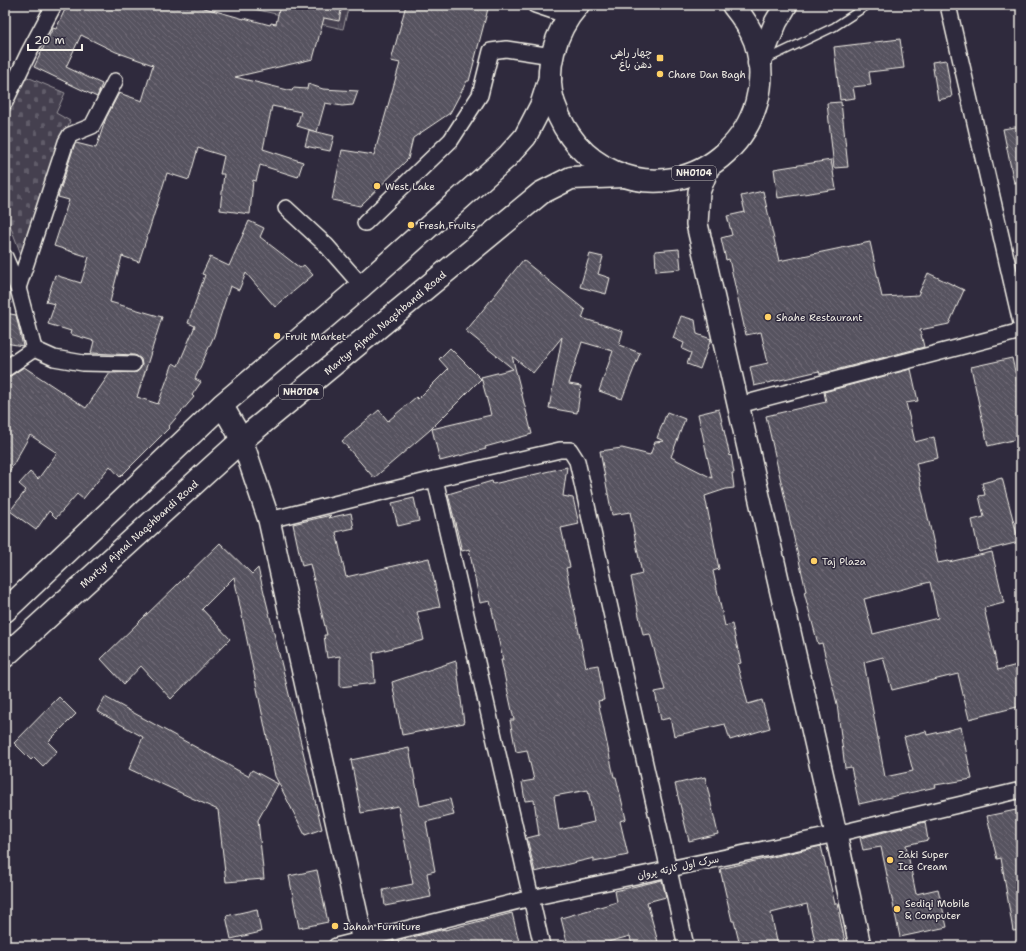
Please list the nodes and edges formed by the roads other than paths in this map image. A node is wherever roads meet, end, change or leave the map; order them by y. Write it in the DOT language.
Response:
graph roads {
  1 [pos="54,5"];
  2 [pos="535,5"];
  3 [pos="733,5"];
  4 [pos="786,5"];
  5 [pos="868,5"];
  6 [pos="948,5"];
  7 [pos="573,10"];
  8 [pos="552,56"];
  9 [pos="760,63"];
  10 [pos="550,78"];
  11 [pos="115,81"];
  12 [pos="5,102"];
  13 [pos="709,166"];
  14 [pos="624,176"];
  15 [pos="286,208"];
  16 [pos="365,223"];
  17 [pos="5,257"];
  18 [pos="362,286"];
  19 [pos="18,288"];
  20 [pos="1021,323"];
  21 [pos="1021,331"];
  22 [pos="34,349"];
  23 [pos="133,364"];
  24 [pos="5,369"];
  25 [pos="222,404"];
  26 [pos="739,405"];
  27 [pos="242,440"];
  28 [pos="435,479"];
  29 [pos="269,520"];
  30 [pos="5,611"];
  31 [pos="5,656"];
  32 [pos="1021,790"];
  33 [pos="836,834"];
  34 [pos="668,869"];
  35 [pos="531,898"];
  36 [pos="364,943"];
  37 [pos="336,946"];
  38 [pos="542,946"];
  39 [pos="686,946"];
  40 [pos="860,946"];
  1 -- 12 [label="street"];
  2 -- 7 [label="street"];
  3 -- 9 [label="highway, NH0104"];
  4 -- 9 [label="highway, NH0104"];
  5 -- 9 [label="lane"];
  6 -- 20 [label="street"];
  7 -- 8 [label="highway, NH0104"];
  8 -- 10 [label="highway, NH0104"];
  8 -- 16 [label="street"];
  9 -- 13 [label="highway, NH0104"];
  10 -- 14 [label="highway, NH0104"];
  10 -- 18 [label="highway, NH0104"];
  11 -- 19 [label="street"];
  13 -- 14 [label="highway, NH0104"];
  13 -- 26 [label="main road"];
  14 -- 27 [label="highway, Martyr Ajmal Naqshbandi Road / NH0104"];
  15 -- 18 [label="street"];
  17 -- 19 [label="street"];
  18 -- 25 [label="highway, NH0104"];
  19 -- 22 [label="street"];
  21 -- 26 [label="street"];
  22 -- 23 [label="street"];
  22 -- 24 [label="street"];
  25 -- 27 [label="main road"];
  25 -- 30 [label="highway, NH0104"];
  26 -- 33 [label="main road"];
  27 -- 29 [label="main road"];
  27 -- 31 [label="highway, Martyr Ajmal Naqshbandi Road / NH0104"];
  28 -- 29 [label="street"];
  28 -- 34 [label="street"];
  28 -- 35 [label="street"];
  29 -- 36 [label="main road"];
  32 -- 33 [label="street, سرک اول کارته پروان"];
  33 -- 34 [label="street, سرک اول کارته پروان"];
  33 -- 40 [label="main road"];
  34 -- 35 [label="street, سرک اول کارته پروان"];
  34 -- 39 [label="street"];
  35 -- 36 [label="street, سرک اول کارته پروان"];
  35 -- 38 [label="street"];
  36 -- 37 [label="street, سرک اول کارته پروان"];
}
